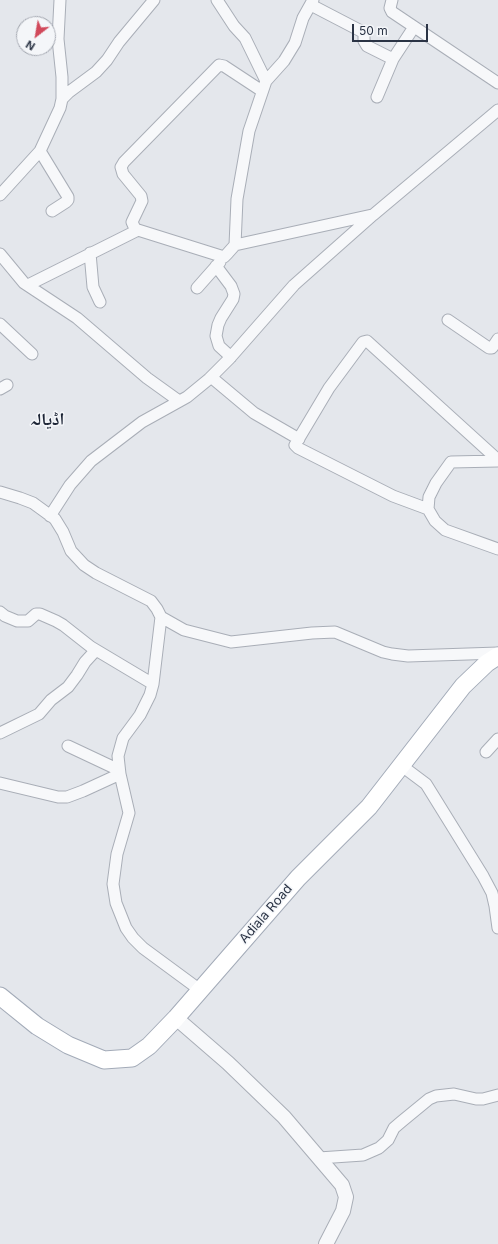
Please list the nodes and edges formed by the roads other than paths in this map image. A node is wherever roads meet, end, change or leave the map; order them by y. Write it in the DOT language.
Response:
graph roads {
  1 [pos="60,0"];
  2 [pos="154,0"];
  3 [pos="217,0"];
  4 [pos="392,0"];
  5 [pos="312,3"];
  6 [pos="414,27"];
  7 [pos="392,59"];
  8 [pos="498,83"];
  9 [pos="264,86"];
  10 [pos="377,97"];
  11 [pos="62,99"];
  12 [pos="498,110"];
  13 [pos="40,151"];
  14 [pos="0,195"];
  15 [pos="52,211"];
  16 [pos="373,215"];
  17 [pos="136,231"];
  18 [pos="235,245"];
  19 [pos="90,253"];
  20 [pos="0,254"];
  21 [pos="224,257"];
  22 [pos="216,266"];
  23 [pos="28,285"];
  24 [pos="197,288"];
  25 [pos="100,302"];
  26 [pos="448,320"];
  27 [pos="0,324"];
  28 [pos="498,339"];
  29 [pos="32,354"];
  30 [pos="231,357"];
  31 [pos="211,377"];
  32 [pos="179,401"];
  33 [pos="299,439"];
  34 [pos="498,461"];
  35 [pos="0,492"];
  36 [pos="428,509"];
  37 [pos="50,516"];
  38 [pos="498,549"];
  39 [pos="0,612"];
  40 [pos="161,617"];
  41 [pos="96,650"];
  42 [pos="498,654"];
  43 [pos="153,684"];
  44 [pos="0,733"];
  45 [pos="498,739"];
  46 [pos="68,746"];
  47 [pos="486,752"];
  48 [pos="402,766"];
  49 [pos="119,772"];
  50 [pos="0,783"];
  51 [pos="498,928"];
  52 [pos="200,990"];
  53 [pos="0,996"];
  54 [pos="176,1018"];
  55 [pos="498,1095"];
  56 [pos="319,1158"];
  57 [pos="326,1244"];
  1 -- 11 [label="street"];
  2 -- 11 [label="street"];
  3 -- 9 [label="street"];
  4 -- 6 [label="street"];
  5 -- 7 [label="street"];
  5 -- 9 [label="street"];
  6 -- 7 [label="street"];
  6 -- 8 [label="street"];
  7 -- 10 [label="street"];
  9 -- 17 [label="street"];
  9 -- 18 [label="street"];
  11 -- 13 [label="street"];
  12 -- 16 [label="street"];
  13 -- 14 [label="street"];
  13 -- 15 [label="street"];
  16 -- 18 [label="street"];
  16 -- 30 [label="street"];
  17 -- 19 [label="street"];
  17 -- 21 [label="street"];
  18 -- 21 [label="street"];
  19 -- 23 [label="street"];
  19 -- 25 [label="street"];
  20 -- 23 [label="street"];
  21 -- 22 [label="street"];
  22 -- 24 [label="street"];
  22 -- 30 [label="street"];
  23 -- 32 [label="street"];
  26 -- 28 [label="street"];
  27 -- 29 [label="street"];
  30 -- 31 [label="street"];
  31 -- 32 [label="street"];
  31 -- 33 [label="street"];
  32 -- 37 [label="street"];
  33 -- 34 [label="street"];
  33 -- 36 [label="street"];
  34 -- 36 [label="street"];
  35 -- 37 [label="street"];
  36 -- 38 [label="street"];
  37 -- 40 [label="street"];
  39 -- 41 [label="street"];
  40 -- 42 [label="street"];
  40 -- 43 [label="street"];
  41 -- 43 [label="street"];
  41 -- 44 [label="street"];
  42 -- 48 [label="main road, Adiala Road"];
  43 -- 49 [label="street"];
  45 -- 47 [label="street"];
  46 -- 49 [label="street"];
  48 -- 51 [label="street"];
  48 -- 52 [label="main road, Adiala Road"];
  49 -- 50 [label="street"];
  49 -- 52 [label="street"];
  52 -- 54 [label="main road, Adiala Road"];
  53 -- 54 [label="main road, Adiala Road"];
  54 -- 56 [label="street"];
  55 -- 56 [label="street"];
  56 -- 57 [label="street"];
}
